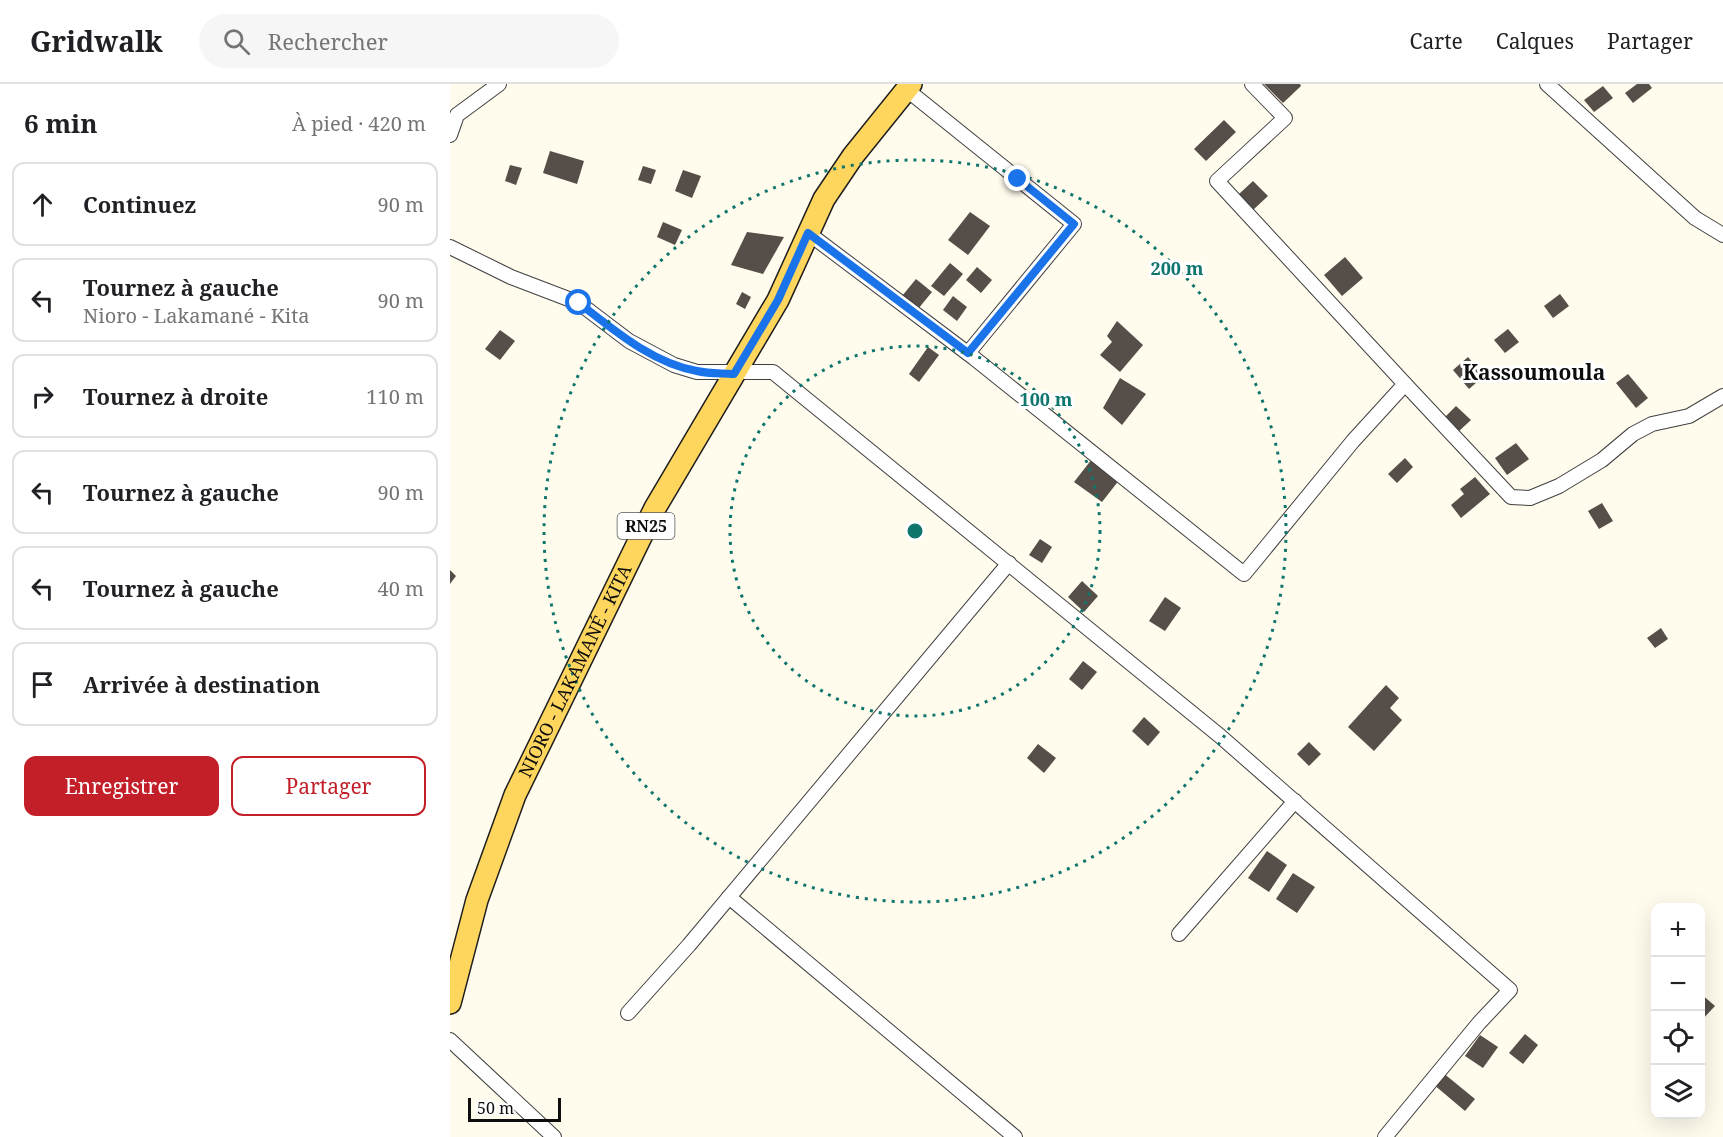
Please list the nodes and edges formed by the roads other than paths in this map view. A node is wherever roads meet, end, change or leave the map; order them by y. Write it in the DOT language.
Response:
graph roads {
  1 [pos="499,84"];
  2 [pos="1252,84"];
  3 [pos="1547,84"];
  4 [pos="908,87"];
  5 [pos="450,135"];
  6 [pos="808,233"];
  7 [pos="1723,234"];
  8 [pos="450,247"];
  9 [pos="968,353"];
  10 [pos="734,374"];
  11 [pos="1405,384"];
  12 [pos="1723,396"];
  13 [pos="1009,563"];
  14 [pos="1295,801"];
  15 [pos="729,897"];
  16 [pos="1179,934"];
  17 [pos="450,1003"];
  18 [pos="628,1013"];
  19 [pos="450,1040"];
  20 [pos="554,1137"];
  21 [pos="1015,1137"];
  22 [pos="1385,1137"];
  1 -- 5 [label="street"];
  2 -- 11 [label="street"];
  3 -- 7 [label="street"];
  4 -- 6 [label="main road, NIORO - LAKAMANÉ - KITA / RN25"];
  4 -- 9 [label="street"];
  6 -- 9 [label="street"];
  6 -- 10 [label="main road, NIORO - LAKAMANÉ - KITA / RN25"];
  8 -- 10 [label="street"];
  9 -- 11 [label="street"];
  10 -- 13 [label="street"];
  10 -- 17 [label="main road, NIORO - LAKAMANÉ - KITA / RN25"];
  11 -- 12 [label="street"];
  13 -- 14 [label="street"];
  13 -- 15 [label="street"];
  14 -- 16 [label="street"];
  14 -- 22 [label="street"];
  15 -- 18 [label="street"];
  15 -- 21 [label="street"];
  19 -- 20 [label="street"];
}
